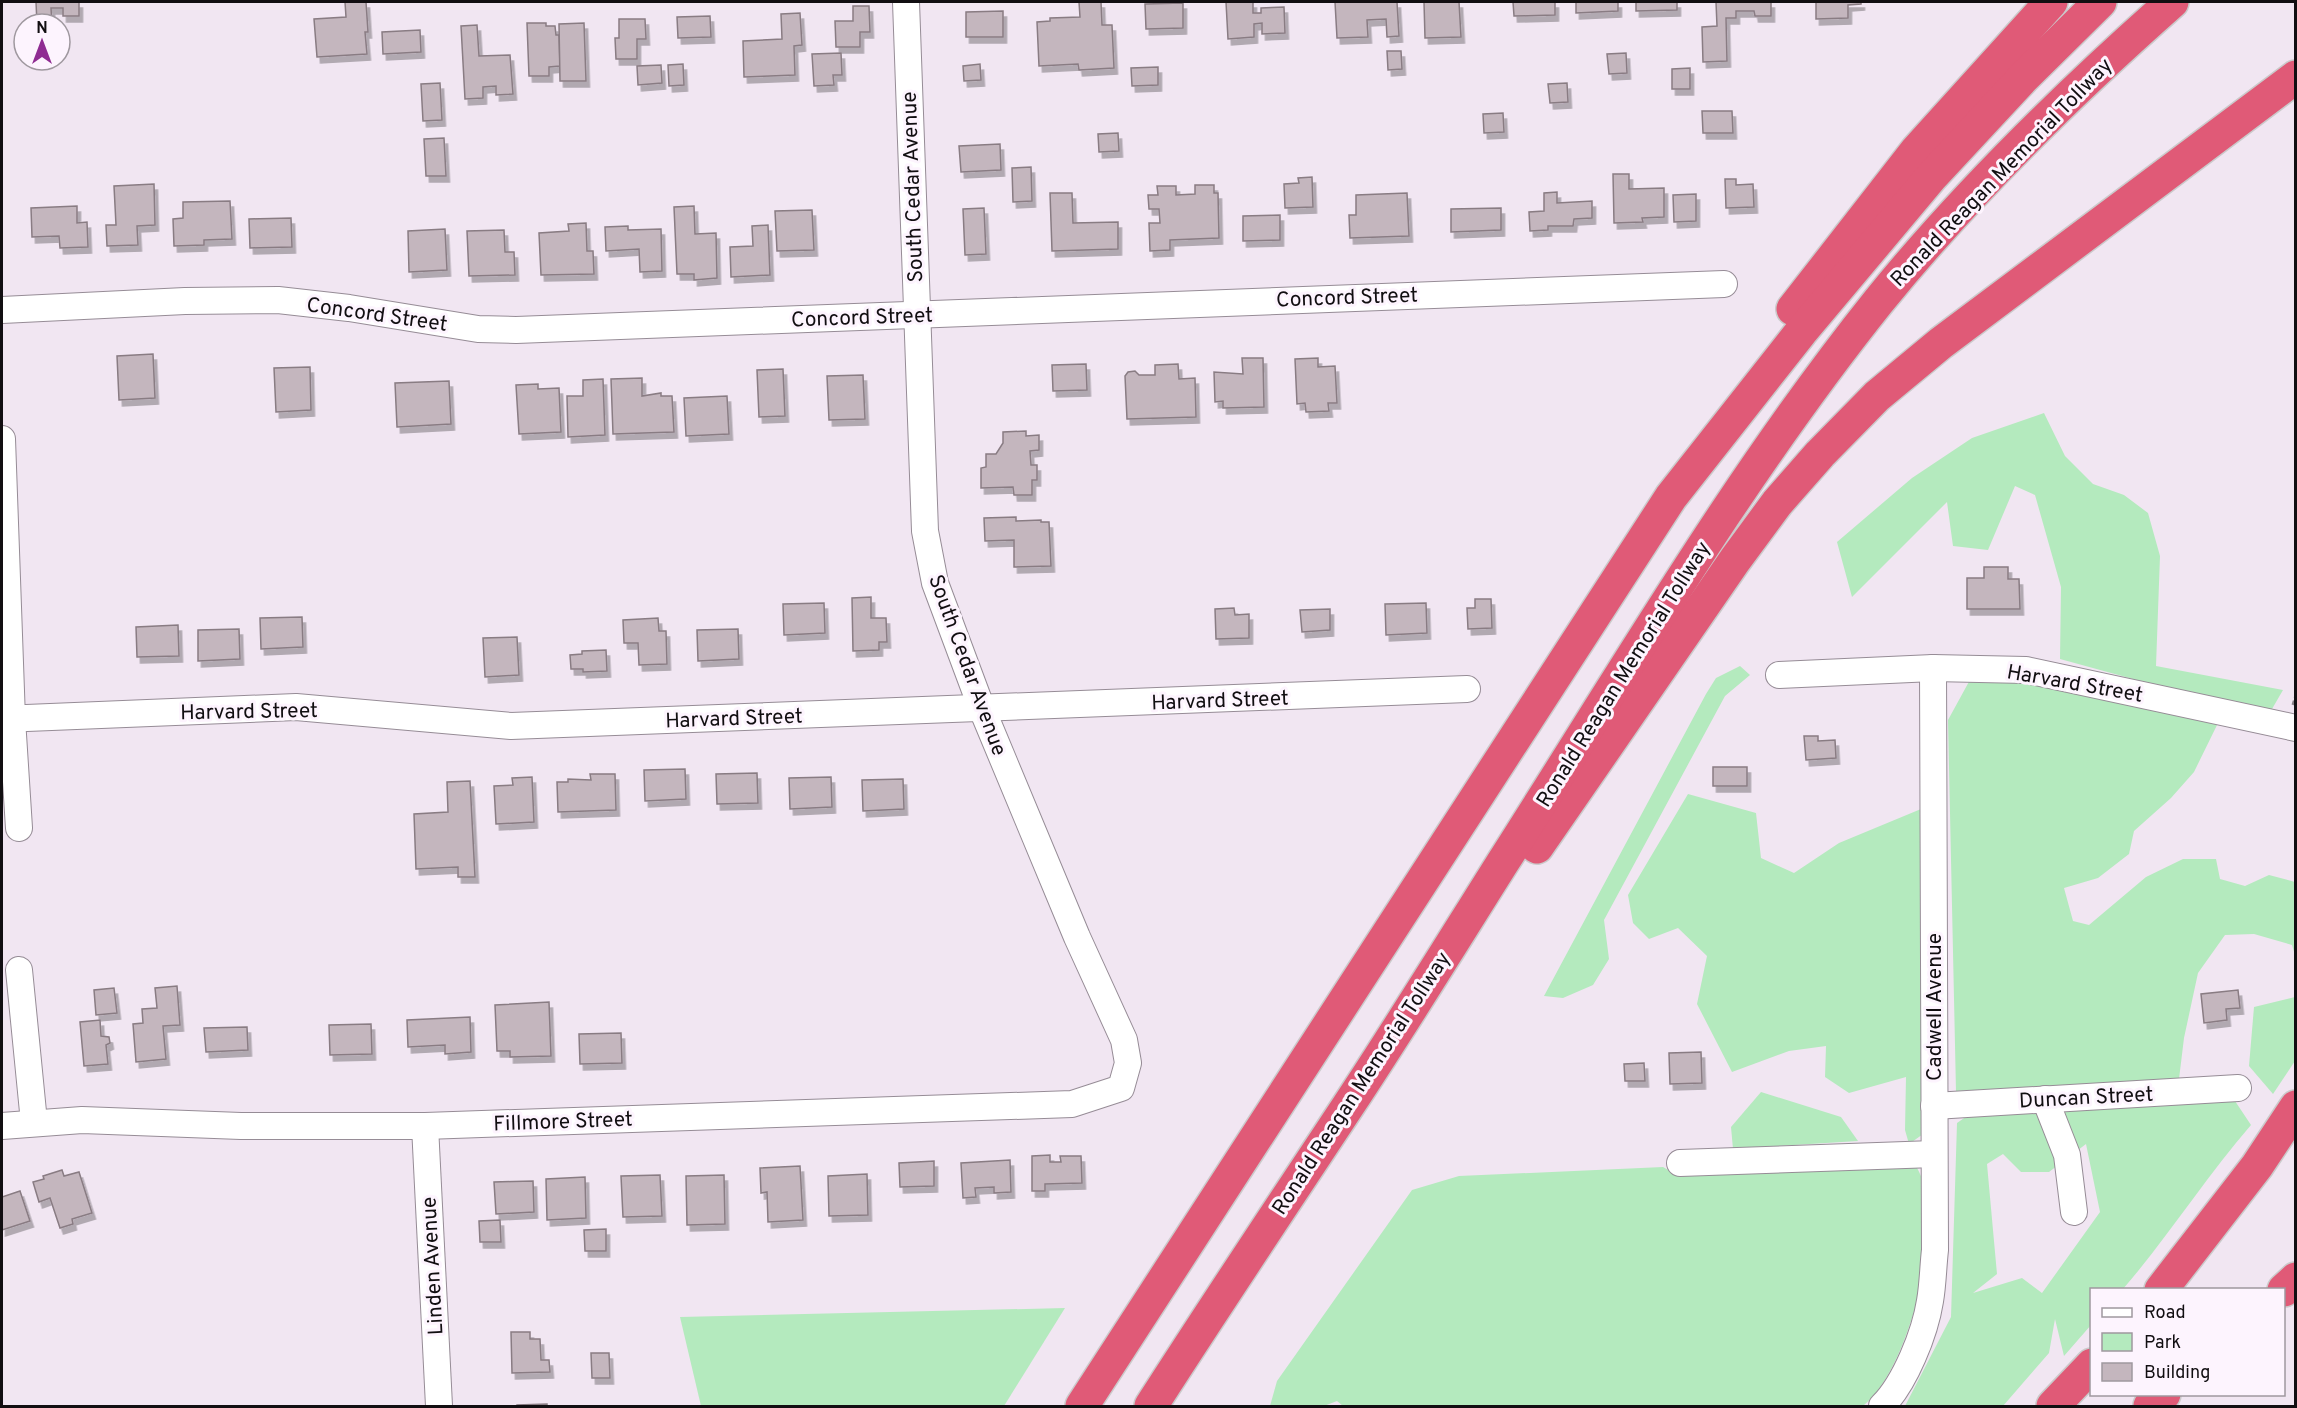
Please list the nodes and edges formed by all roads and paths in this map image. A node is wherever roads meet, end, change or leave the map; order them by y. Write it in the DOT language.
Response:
graph roads {
  1 [pos="906,2"];
  2 [pos="2051,2"];
  3 [pos="2100,2"];
  4 [pos="2172,2"];
  5 [pos="2295,77"];
  6 [pos="1724,284"];
  7 [pos="2,309"];
  8 [pos="916,315"];
  9 [pos="2,439"];
  10 [pos="1671,497"];
  11 [pos="1933,668"];
  12 [pos="1779,675"];
  13 [pos="1467,689"];
  14 [pos="982,709"];
  15 [pos="7,719"];
  16 [pos="2295,728"];
  17 [pos="19,828"];
  18 [pos="20,970"];
  19 [pos="1122,1088"];
  20 [pos="2238,1088"];
  21 [pos="2045,1099"];
  22 [pos="1350,1103"];
  23 [pos="1934,1106"];
  24 [pos="2295,1107"];
  25 [pos="34,1122"];
  26 [pos="2,1126"];
  27 [pos="425,1126"];
  28 [pos="1934,1154"];
  29 [pos="1680,1163"];
  30 [pos="2074,1212"];
  31 [pos="2163,1288"];
  32 [pos="2090,1366"];
  33 [pos="2163,1396"];
  34 [pos="439,1407"];
  35 [pos="1082,1407"];
  36 [pos="1151,1407"];
  37 [pos="1882,1407"];
  38 [pos="2053,1407"];
  39 [pos="2150,1407"];
  1 -- 8 [label="street, South Cedar Avenue"];
  2 -- 10 [label="highway"];
  3 -- 10 [label="highway, Ronald Reagan Memorial Tollway"];
  4 -- 22 [label="highway, Ronald Reagan Memorial Tollway"];
  5 -- 22 [label="highway"];
  6 -- 8 [label="street, Concord Street"];
  7 -- 8 [label="street, Concord Street"];
  8 -- 14 [label="street, South Cedar Avenue"];
  9 -- 15 [label="street"];
  10 -- 35 [label="highway, Ronald Reagan Memorial Tollway"];
  11 -- 12 [label="street, Harvard Street"];
  11 -- 16 [label="street, Harvard Street"];
  11 -- 23 [label="street, Cadwell Avenue"];
  13 -- 14 [label="street, Harvard Street"];
  14 -- 15 [label="street, Harvard Street"];
  14 -- 19 [label="street, South Cedar Avenue"];
  15 -- 17 [label="street"];
  18 -- 25 [label="street"];
  19 -- 27 [label="street, Fillmore Street"];
  20 -- 21 [label="street, Duncan Street"];
  21 -- 23 [label="street, Duncan Street"];
  21 -- 30 [label="street"];
  22 -- 36 [label="highway, Ronald Reagan Memorial Tollway"];
  23 -- 28 [label="street, Cadwell Avenue"];
  24 -- 31 [label="highway"];
  25 -- 26 [label="street, Fillmore Street"];
  25 -- 27 [label="street, Fillmore Street"];
  27 -- 34 [label="street, Linden Avenue"];
  28 -- 29 [label="street"];
  28 -- 37 [label="street, Cadwell Avenue"];
  32 -- 38 [label="highway"];
  33 -- 39 [label="highway"];
}
